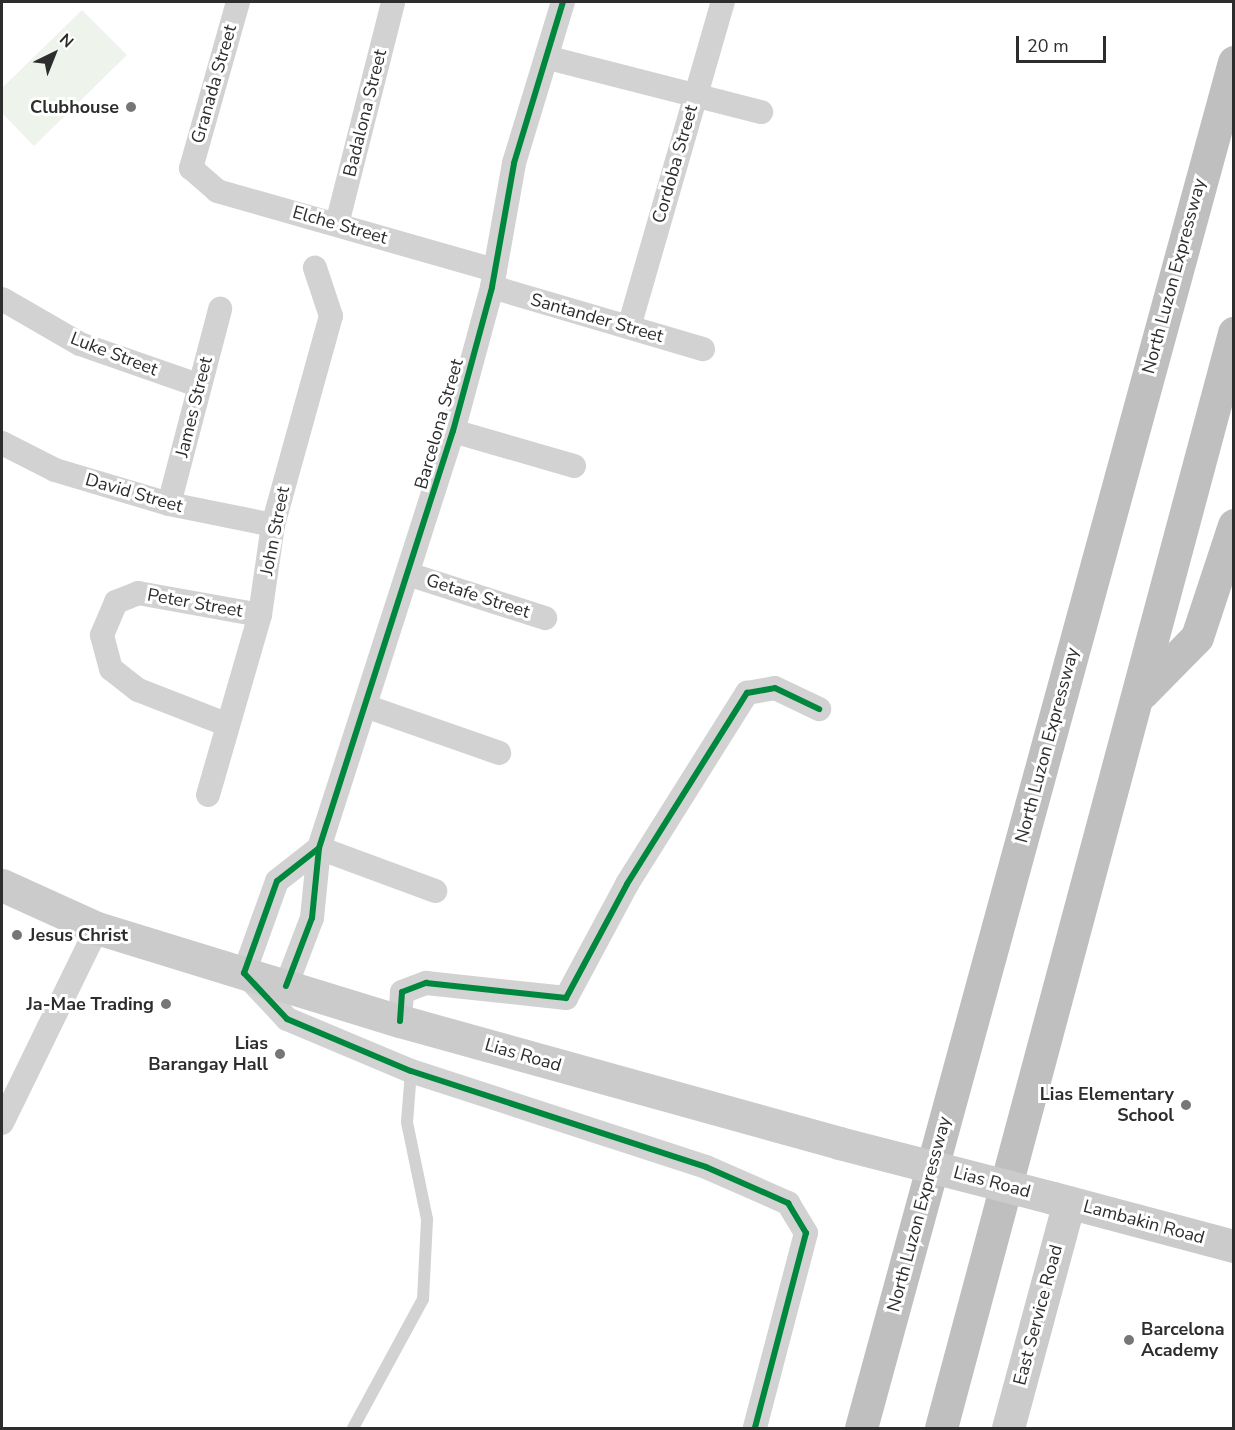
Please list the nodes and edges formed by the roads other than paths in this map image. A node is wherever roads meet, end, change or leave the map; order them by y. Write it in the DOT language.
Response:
graph roads {
  1 [pos="393,2"];
  2 [pos="563,2"];
  3 [pos="723,2"];
  4 [pos="230,5"];
  5 [pos="549,58"];
  6 [pos="1233,62"];
  7 [pos="695,96"];
  8 [pos="761,112"];
  9 [pos="191,168"];
  10 [pos="337,224"];
  11 [pos="315,268"];
  12 [pos="494,279"];
  13 [pos="2,299"];
  14 [pos="220,309"];
  15 [pos="629,327"];
  16 [pos="1233,333"];
  17 [pos="703,349"];
  18 [pos="198,385"];
  19 [pos="453,431"];
  20 [pos="2,443"];
  21 [pos="574,466"];
  22 [pos="169,504"];
  23 [pos="273,525"];
  24 [pos="1233,525"];
  25 [pos="411,575"];
  26 [pos="260,615"];
  27 [pos="545,618"];
  28 [pos="1141,694"];
  29 [pos="368,707"];
  30 [pos="819,709"];
  31 [pos="228,725"];
  32 [pos="499,753"];
  33 [pos="208,795"];
  34 [pos="319,848"];
  35 [pos="2,885"];
  36 [pos="435,891"];
  37 [pos="97,928"];
  38 [pos="244,973"];
  39 [pos="286,986"];
  40 [pos="400,1021"];
  41 [pos="411,1071"];
  42 [pos="2,1123"];
  43 [pos="1061,1200"];
  44 [pos="1233,1246"];
  45 [pos="353,1428"];
  46 [pos="755,1428"];
  47 [pos="861,1428"];
  48 [pos="941,1428"];
  49 [pos="1008,1428"];
  1 -- 10 [label="street, Badalona Street"];
  2 -- 5 [label="street, Barcelona Street"];
  3 -- 7 [label="street, Cordoba Street"];
  4 -- 9 [label="street, Granada Street"];
  5 -- 7 [label="street"];
  5 -- 12 [label="street, Barcelona Street"];
  6 -- 47 [label="highway, North Luzon Expressway"];
  7 -- 8 [label="street"];
  7 -- 15 [label="street, Cordoba Street"];
  9 -- 10 [label="street, Elche Street"];
  10 -- 12 [label="street, Elche Street"];
  11 -- 23 [label="street, John Street"];
  12 -- 15 [label="street, Santander Street"];
  12 -- 19 [label="street, Barcelona Street"];
  13 -- 18 [label="street, Luke Street"];
  14 -- 18 [label="street, James Street"];
  15 -- 17 [label="street, Santander Street"];
  16 -- 28 [label="highway"];
  18 -- 22 [label="street, James Street"];
  19 -- 21 [label="street"];
  19 -- 25 [label="street, Barcelona Street"];
  20 -- 22 [label="street, David Street"];
  22 -- 23 [label="street, David Street"];
  23 -- 26 [label="street, John Street"];
  24 -- 28 [label="highway"];
  25 -- 27 [label="street, Getafe Street"];
  25 -- 29 [label="street, Barcelona Street"];
  26 -- 31 [label="street, John Street"];
  26 -- 31 [label="street, Peter Street"];
  28 -- 48 [label="highway"];
  29 -- 32 [label="street"];
  29 -- 34 [label="street, Barcelona Street"];
  30 -- 40 [label="street"];
  31 -- 33 [label="street, John Street"];
  34 -- 36 [label="street"];
  34 -- 38 [label="street"];
  34 -- 39 [label="street, Barcelona Street"];
  35 -- 37 [label="main road, Lias Road"];
  37 -- 38 [label="main road, Lias Road"];
  37 -- 42 [label="street"];
  38 -- 39 [label="main road, Lias Road"];
  38 -- 41 [label="street"];
  39 -- 40 [label="main road, Lias Road"];
  40 -- 43 [label="main road, Lias Road, bridge"];
  41 -- 45 [label="lane"];
  41 -- 46 [label="street"];
  43 -- 44 [label="main road, Lambakin Road"];
  43 -- 49 [label="main road, East Service Road"];
}
